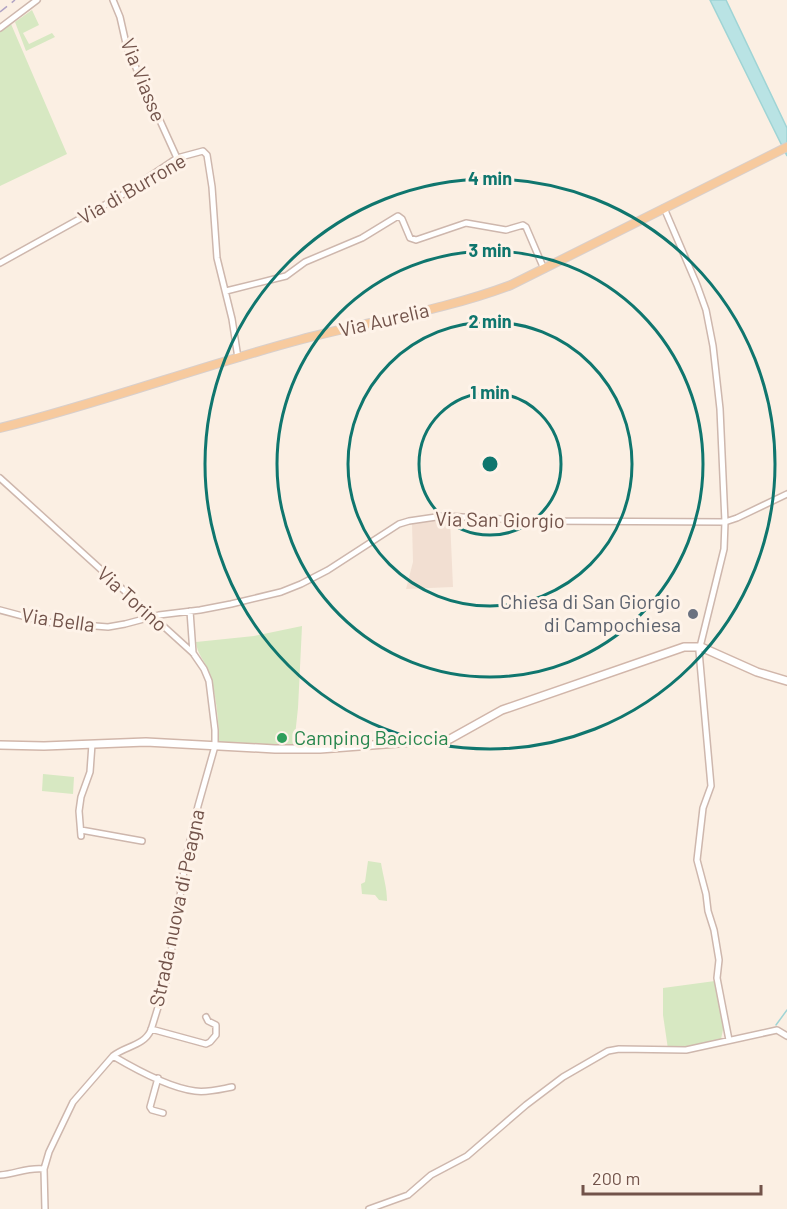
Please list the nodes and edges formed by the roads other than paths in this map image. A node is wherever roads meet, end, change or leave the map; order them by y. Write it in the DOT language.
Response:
graph roads {
  1 [pos="37,0"];
  2 [pos="113,0"];
  3 [pos="0,28"];
  4 [pos="784,148"];
  5 [pos="177,158"];
  6 [pos="664,208"];
  7 [pos="0,263"];
  8 [pos="543,269"];
  9 [pos="226,291"];
  10 [pos="238,358"];
  11 [pos="0,428"];
  12 [pos="0,478"];
  13 [pos="787,494"];
  14 [pos="725,522"];
  15 [pos="0,610"];
  16 [pos="190,611"];
  17 [pos="152,616"];
  18 [pos="701,647"];
  19 [pos="193,653"];
  20 [pos="787,681"];
  21 [pos="92,744"];
  22 [pos="0,745"];
  23 [pos="215,746"];
  24 [pos="142,841"];
  25 [pos="206,1017"];
  26 [pos="151,1029"];
  27 [pos="787,1036"];
  28 [pos="729,1040"];
  29 [pos="113,1056"];
  30 [pos="158,1078"];
  31 [pos="232,1087"];
  32 [pos="163,1113"];
  33 [pos="44,1169"];
  34 [pos="0,1175"];
  35 [pos="45,1209"];
  36 [pos="369,1209"];
  1 -- 3 [label="street"];
  2 -- 5 [label="street, Via Viasse"];
  4 -- 6 [label="main road, Via Aurelia"];
  5 -- 7 [label="street, Via di Burrone"];
  5 -- 9 [label="street, Via di Burrone"];
  6 -- 8 [label="main road, Via Aurelia"];
  6 -- 14 [label="street"];
  8 -- 9 [label="street"];
  8 -- 10 [label="main road, Via Aurelia"];
  9 -- 10 [label="street, Via di Burrone"];
  10 -- 11 [label="main road, Via Aurelia"];
  12 -- 17 [label="street, Via Torino"];
  13 -- 14 [label="street"];
  14 -- 16 [label="street, Via San Giorgio"];
  14 -- 18 [label="street"];
  15 -- 17 [label="street, Via Bella"];
  16 -- 17 [label="street, Via San Giorgio"];
  16 -- 19 [label="street"];
  17 -- 19 [label="street, Via Torino"];
  18 -- 20 [label="main road"];
  18 -- 23 [label="main road"];
  18 -- 28 [label="street"];
  19 -- 23 [label="street, Via Torino"];
  21 -- 22 [label="main road"];
  21 -- 23 [label="main road"];
  21 -- 24 [label="street"];
  23 -- 26 [label="street, Strada nuova di Peagna"];
  25 -- 26 [label="street"];
  26 -- 29 [label="street, Strada nuova di Peagna"];
  27 -- 28 [label="street"];
  28 -- 36 [label="street"];
  29 -- 30 [label="street"];
  29 -- 33 [label="street, Strada nuova di Peagna"];
  30 -- 31 [label="street"];
  30 -- 32 [label="street"];
  33 -- 34 [label="street"];
  33 -- 35 [label="street, Strada nuova di Peagna"];
}
